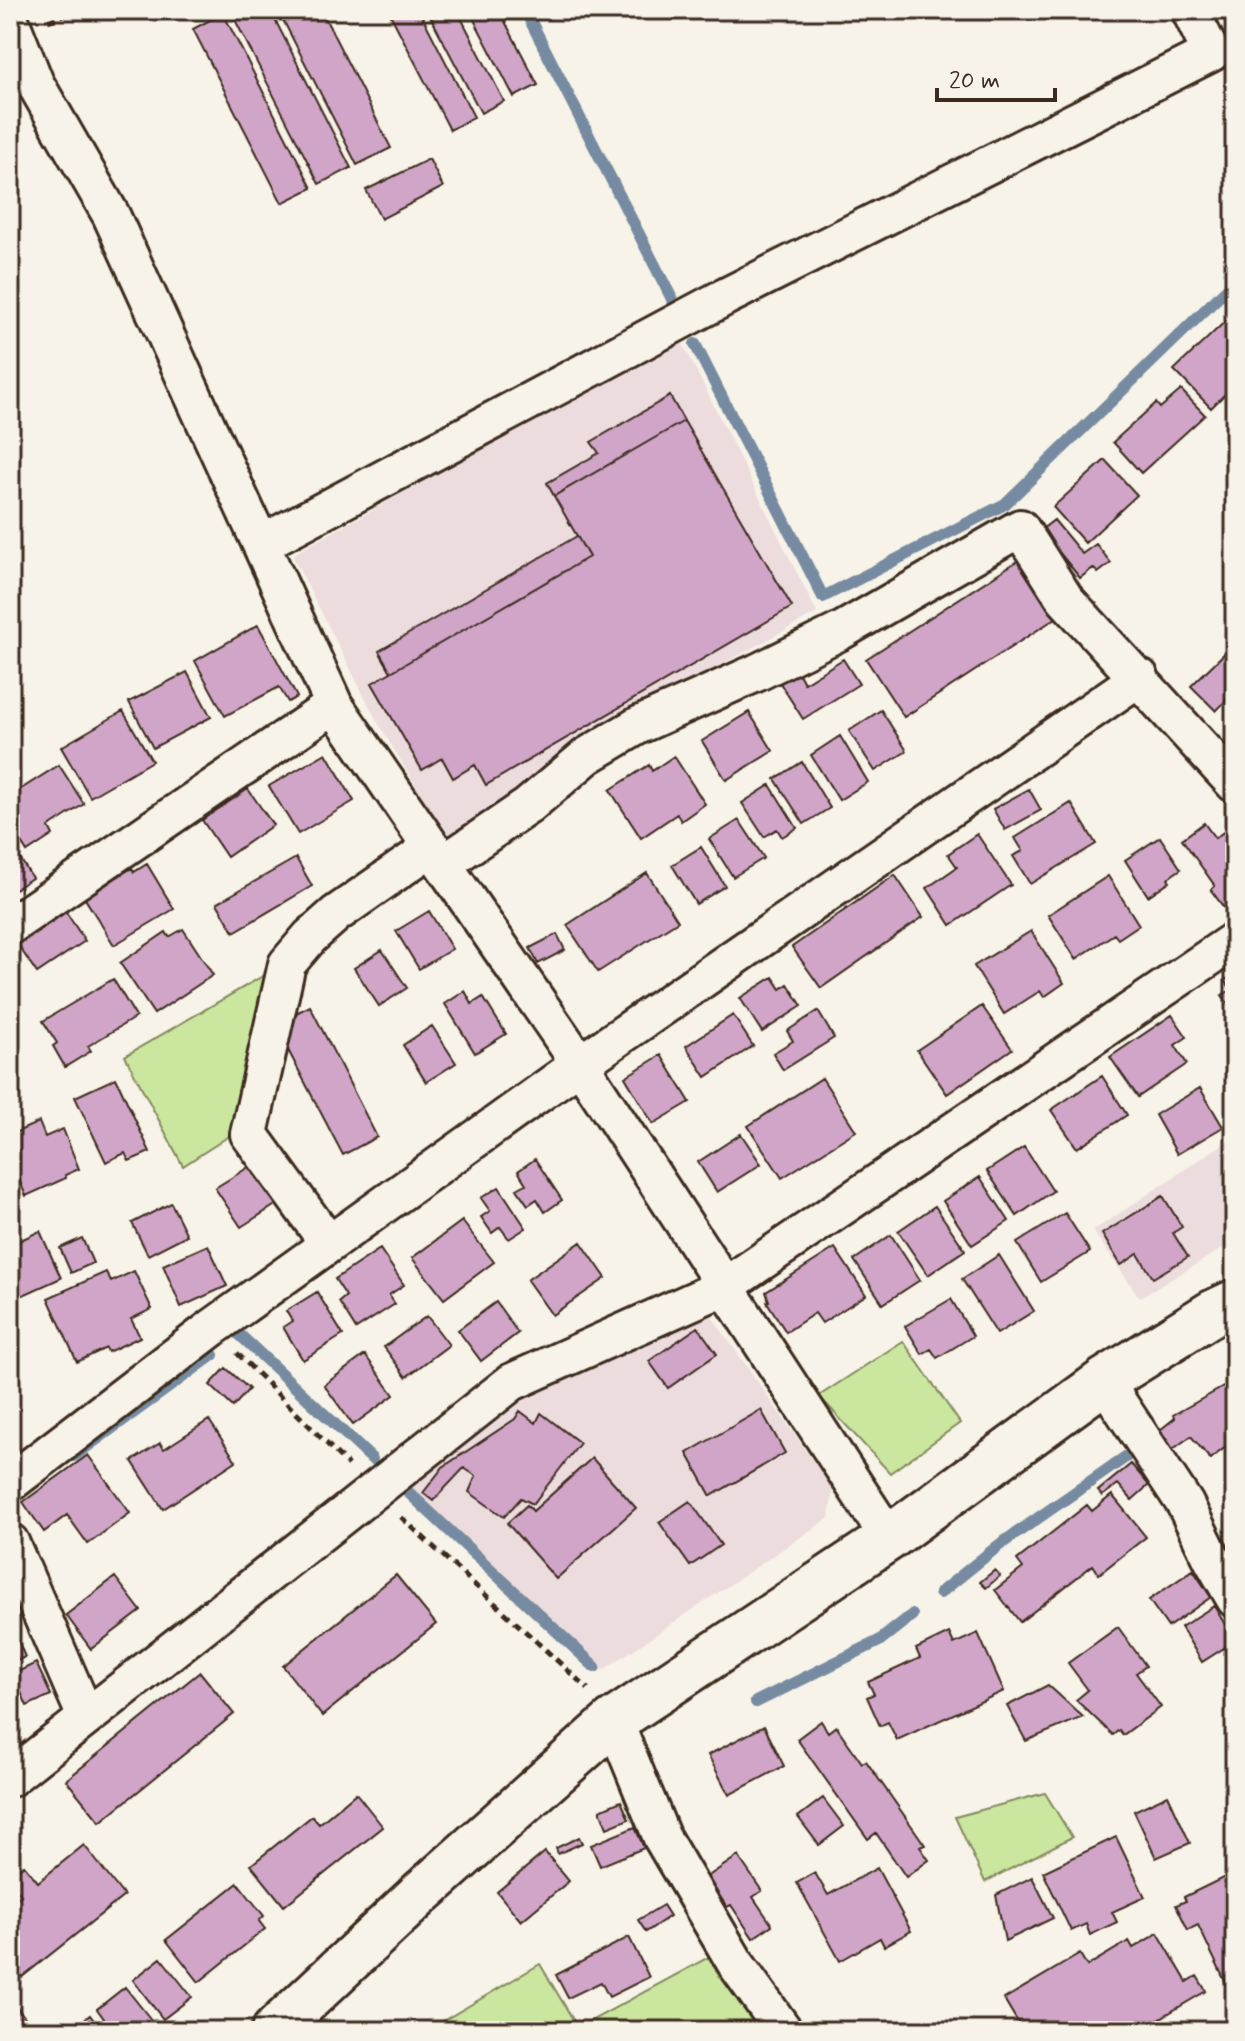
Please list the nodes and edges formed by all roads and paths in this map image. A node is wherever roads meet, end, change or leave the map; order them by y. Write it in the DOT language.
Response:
graph roads {
  1 [pos="1190,10"];
  2 [pos="10,20"];
  3 [pos="23,84"];
  4 [pos="261,544"];
  5 [pos="1140,677"];
  6 [pos="334,705"];
  7 [pos="1235,784"];
  8 [pos="437,856"];
  9 [pos="10,926"];
  10 [pos="1235,940"];
  11 [pos="580,1064"];
  12 [pos="329,1244"];
  13 [pos="724,1287"];
  14 [pos="1235,1302"];
  15 [pos="212,1328"];
  16 [pos="1104,1381"];
  17 [pos="10,1483"];
  18 [pos="374,1491"];
  19 [pos="889,1538"];
  20 [pos="10,1542"];
  21 [pos="1235,1599"];
  22 [pos="86,1717"];
  23 [pos="614,1721"];
  24 [pos="10,1778"];
  25 [pos="274,2031"];
  26 [pos="784,2031"];
  1 -- 4 [label="street"];
  2 -- 3 [label="street"];
  3 -- 4 [label="street"];
  4 -- 6 [label="street"];
  5 -- 7 [label="street"];
  5 -- 8 [label="street"];
  5 -- 11 [label="street"];
  6 -- 8 [label="street"];
  6 -- 9 [label="street"];
  8 -- 11 [label="street"];
  8 -- 12 [label="street"];
  10 -- 13 [label="street"];
  11 -- 12 [label="street"];
  11 -- 13 [label="street"];
  12 -- 15 [label="street"];
  13 -- 18 [label="street"];
  13 -- 19 [label="street"];
  14 -- 16 [label="street"];
  15 -- 17 [label="street"];
  15 -- 18 [label="path"];
  16 -- 19 [label="street"];
  16 -- 21 [label="street"];
  18 -- 22 [label="street"];
  18 -- 23 [label="path"];
  19 -- 23 [label="street"];
  20 -- 22 [label="street"];
  22 -- 24 [label="street"];
  23 -- 25 [label="street"];
  23 -- 26 [label="street"];
}
